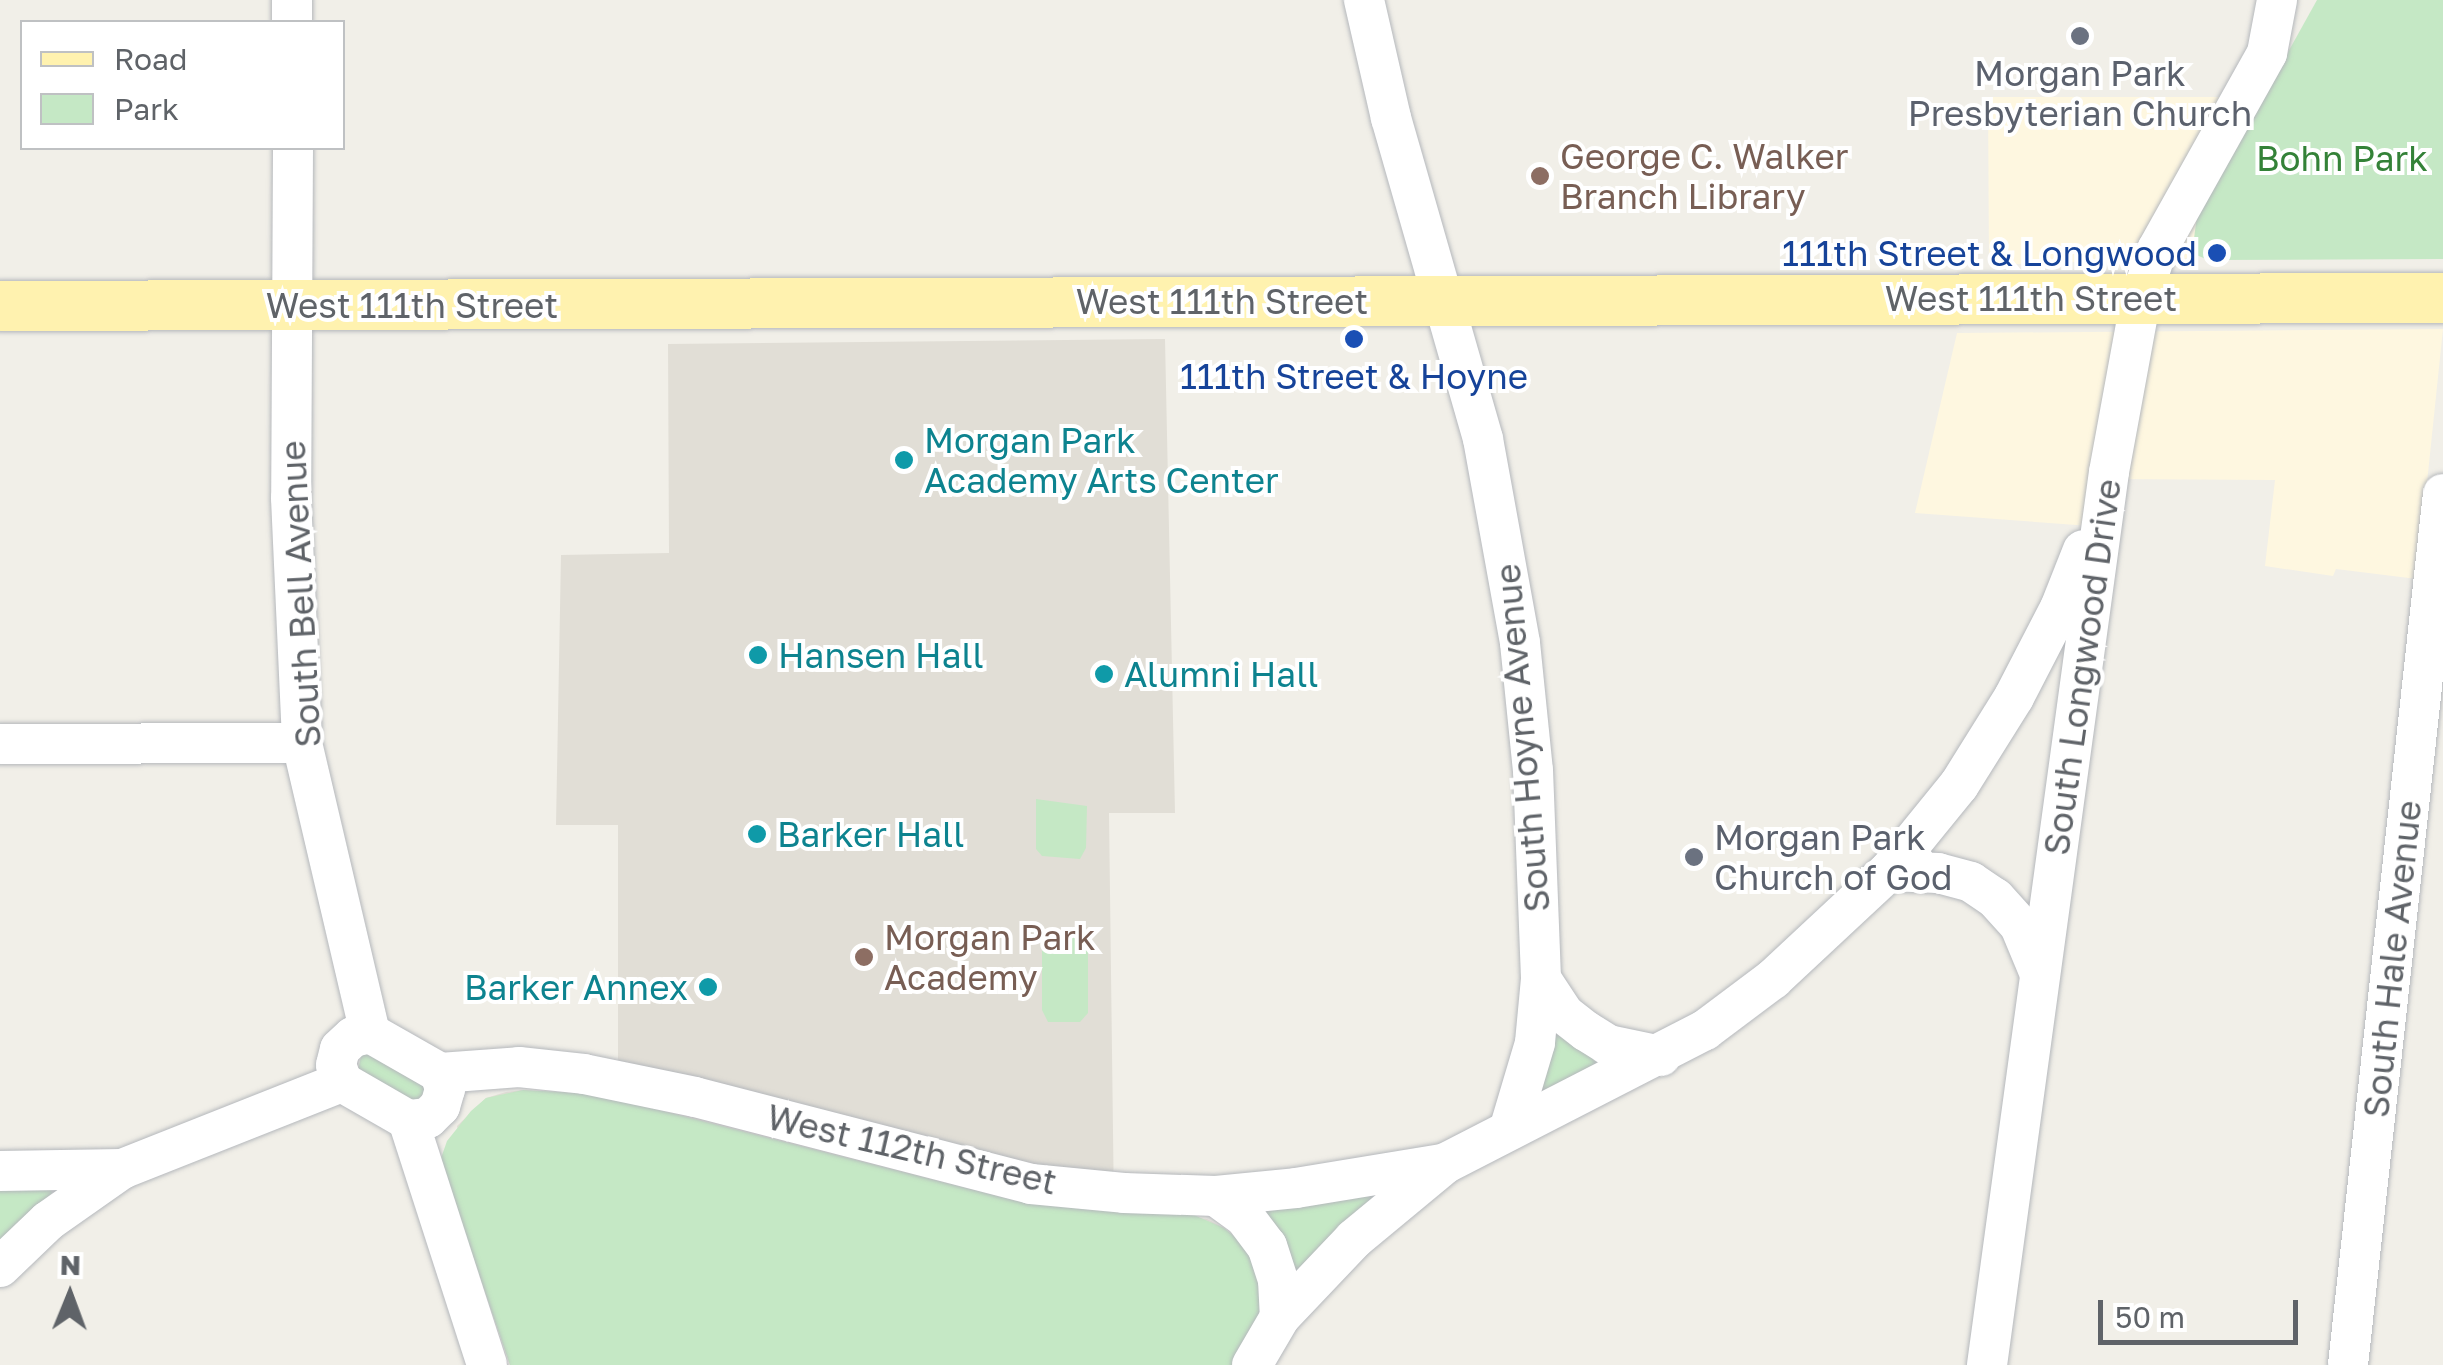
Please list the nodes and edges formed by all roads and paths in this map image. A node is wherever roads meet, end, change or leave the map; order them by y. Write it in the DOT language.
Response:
graph roads {
  1 [pos="1364,0"];
  2 [pos="2277,0"];
  3 [pos="2296,0"];
  4 [pos="2267,52"];
  5 [pos="293,150"];
  6 [pos="2141,297"];
  7 [pos="2443,298"];
  8 [pos="1442,300"];
  9 [pos="0,306"];
  10 [pos="294,306"];
  11 [pos="2110,465"];
  12 [pos="2443,494"];
  13 [pos="302,743"];
  14 [pos="0,744"];
  15 [pos="1889,871"];
  16 [pos="2041,974"];
  17 [pos="1541,979"];
  18 [pos="370,1033"];
  19 [pos="1661,1056"];
  20 [pos="440,1073"];
  21 [pos="342,1082"];
  22 [pos="408,1120"];
  23 [pos="1510,1130"];
  24 [pos="1446,1163"];
  25 [pos="122,1170"];
  26 [pos="0,1171"];
  27 [pos="1216,1196"];
  28 [pos="0,1267"];
  29 [pos="1280,1316"];
  30 [pos="486,1365"];
  31 [pos="1252,1365"];
  32 [pos="1987,1365"];
  33 [pos="2348,1365"];
  1 -- 8 [label="street, South Hoyne Avenue"];
  2 -- 4 [label="street, South Longwood Drive"];
  3 -- 4 [label="street"];
  4 -- 6 [label="street, South Longwood Drive"];
  5 -- 10 [label="street, South Bell Avenue"];
  6 -- 7 [label="main road, West 111th Street"];
  6 -- 8 [label="main road, West 111th Street"];
  6 -- 11 [label="street, South Longwood Drive"];
  8 -- 10 [label="main road, West 111th Street"];
  8 -- 17 [label="street, South Hoyne Avenue"];
  9 -- 10 [label="main road, West 111th Street"];
  10 -- 13 [label="street, South Bell Avenue"];
  11 -- 15 [label="street"];
  11 -- 16 [label="street, South Longwood Drive"];
  12 -- 33 [label="street, South Hale Avenue"];
  13 -- 14 [label="street"];
  13 -- 18 [label="street, South Bell Avenue"];
  15 -- 16 [label="street"];
  15 -- 19 [label="street"];
  16 -- 32 [label="street, South Longwood Drive"];
  17 -- 19 [label="street"];
  17 -- 23 [label="street, South Hoyne Avenue"];
  18 -- 20 [label="street"];
  18 -- 21 [label="street"];
  19 -- 23 [label="street"];
  20 -- 22 [label="street"];
  20 -- 27 [label="street, West 112th Street"];
  21 -- 22 [label="street"];
  21 -- 25 [label="street"];
  22 -- 30 [label="street"];
  23 -- 24 [label="street"];
  24 -- 27 [label="street, West 112th Street"];
  24 -- 29 [label="street"];
  25 -- 26 [label="street"];
  25 -- 28 [label="street"];
  27 -- 29 [label="street"];
  29 -- 31 [label="street"];
}
